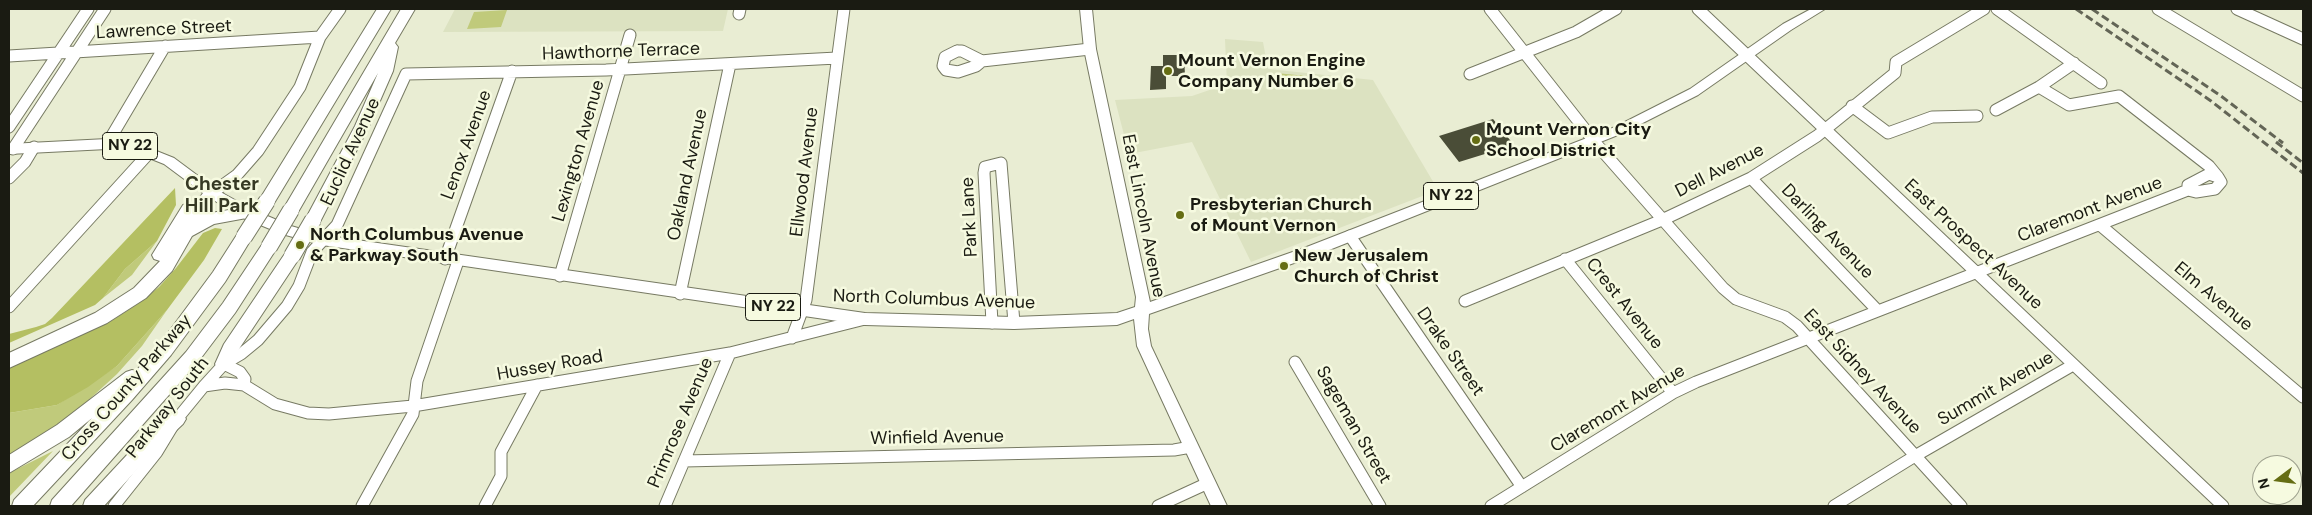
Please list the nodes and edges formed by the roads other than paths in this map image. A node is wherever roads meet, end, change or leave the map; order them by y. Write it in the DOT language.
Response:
graph roads {
  1 [pos="88,9"];
  2 [pos="105,9"];
  3 [pos="340,9"];
  4 [pos="384,9"];
  5 [pos="408,9"];
  6 [pos="844,9"];
  7 [pos="1086,9"];
  8 [pos="1490,9"];
  9 [pos="1616,9"];
  10 [pos="1698,9"];
  11 [pos="1819,9"];
  12 [pos="1984,9"];
  13 [pos="1997,9"];
  14 [pos="2158,9"];
  15 [pos="2237,9"];
  16 [pos="394,34"];
  17 [pos="630,35"];
  18 [pos="320,37"];
  19 [pos="2303,39"];
  20 [pos="165,46"];
  21 [pos="1090,49"];
  22 [pos="77,51"];
  23 [pos="59,52"];
  24 [pos="1526,54"];
  25 [pos="9,56"];
  26 [pos="1748,56"];
  27 [pos="837,58"];
  28 [pos="982,61"];
  29 [pos="2074,63"];
  30 [pos="730,64"];
  31 [pos="621,69"];
  32 [pos="512,71"];
  33 [pos="406,74"];
  34 [pos="1470,74"];
  35 [pos="2101,83"];
  36 [pos="2039,87"];
  37 [pos="2119,96"];
  38 [pos="2303,96"];
  39 [pos="1852,106"];
  40 [pos="1996,110"];
  41 [pos="1977,116"];
  42 [pos="9,127"];
  43 [pos="1825,129"];
  44 [pos="1593,140"];
  45 [pos="107,144"];
  46 [pos="34,147"];
  47 [pos="11,149"];
  48 [pos="150,152"];
  49 [pos="2218,177"];
  50 [pos="9,178"];
  51 [pos="1751,178"];
  52 [pos="2188,190"];
  53 [pos="212,193"];
  54 [pos="246,213"];
  55 [pos="1662,220"];
  56 [pos="2100,225"];
  57 [pos="187,233"];
  58 [pos="1350,236"];
  59 [pos="322,240"];
  60 [pos="1565,259"];
  61 [pos="452,260"];
  62 [pos="1977,273"];
  63 [pos="560,276"];
  64 [pos="680,294"];
  65 [pos="1465,301"];
  66 [pos="9,307"];
  67 [pos="1877,310"];
  68 [pos="802,311"];
  69 [pos="1142,312"];
  70 [pos="865,319"];
  71 [pos="992,323"];
  72 [pos="1014,323"];
  73 [pos="792,338"];
  74 [pos="1809,338"];
  75 [pos="9,349"];
  76 [pos="164,350"];
  77 [pos="730,353"];
  78 [pos="9,361"];
  79 [pos="1295,362"];
  80 [pos="224,364"];
  81 [pos="2073,365"];
  82 [pos="244,385"];
  83 [pos="204,386"];
  84 [pos="537,386"];
  85 [pos="1673,393"];
  86 [pos="2303,397"];
  87 [pos="413,406"];
  88 [pos="177,419"];
  89 [pos="1191,447"];
  90 [pos="1915,456"];
  91 [pos="684,461"];
  92 [pos="9,465"];
  93 [pos="1208,482"];
  94 [pos="1522,487"];
  95 [pos="21,506"];
  96 [pos="59,506"];
  97 [pos="92,506"];
  98 [pos="114,506"];
  99 [pos="362,506"];
  100 [pos="485,506"];
  101 [pos="665,506"];
  102 [pos="1158,506"];
  103 [pos="1219,506"];
  104 [pos="1380,506"];
  105 [pos="1491,506"];
  106 [pos="1834,506"];
  107 [pos="1961,506"];
  108 [pos="2223,506"];
  1 -- 23 [label="street"];
  2 -- 22 [label="street"];
  3 -- 18 [label="street"];
  4 -- 76 [label="highway, Cross County Parkway, bridge"];
  5 -- 16 [label="highway, Cross County Parkway"];
  6 -- 27 [label="street, Ellwood Avenue"];
  7 -- 21 [label="main road, East Lincoln Avenue"];
  8 -- 24 [label="street, East Sidney Avenue"];
  9 -- 24 [label="street"];
  10 -- 26 [label="street, East Prospect Avenue"];
  11 -- 26 [label="main road, North Columbus Avenue / NY 22"];
  12 -- 39 [label="street, Dell Avenue"];
  13 -- 29 [label="street"];
  14 -- 38 [label="street"];
  15 -- 19 [label="street"];
  16 -- 80 [label="highway, bridge"];
  16 -- 96 [label="highway, Cross County Parkway, bridge"];
  17 -- 31 [label="street, Lexington Avenue"];
  18 -- 20 [label="street, Lawrence Street"];
  18 -- 53 [label="street"];
  20 -- 22 [label="street, Lawrence Street"];
  20 -- 45 [label="street"];
  21 -- 28 [label="street"];
  21 -- 69 [label="main road, East Lincoln Avenue"];
  22 -- 23 [label="street, Lawrence Street"];
  22 -- 47 [label="street"];
  23 -- 25 [label="street, Lawrence Street"];
  23 -- 42 [label="street"];
  24 -- 34 [label="street"];
  24 -- 44 [label="street, East Sidney Avenue"];
  26 -- 43 [label="street, East Prospect Avenue"];
  26 -- 44 [label="main road, North Columbus Avenue / NY 22"];
  27 -- 30 [label="street, Hawthorne Terrace"];
  27 -- 68 [label="street, Ellwood Avenue"];
  29 -- 35 [label="street"];
  29 -- 36 [label="street"];
  30 -- 31 [label="street, Hawthorne Terrace"];
  30 -- 64 [label="street, Oakland Avenue"];
  31 -- 32 [label="street, Hawthorne Terrace"];
  31 -- 63 [label="street, Lexington Avenue"];
  32 -- 33 [label="street, Hawthorne Terrace"];
  32 -- 61 [label="street, Lenox Avenue"];
  33 -- 59 [label="street, Euclid Avenue"];
  36 -- 37 [label="street"];
  36 -- 40 [label="street"];
  37 -- 49 [label="street"];
  39 -- 41 [label="street"];
  39 -- 43 [label="street, Dell Avenue"];
  43 -- 51 [label="street, Dell Avenue"];
  43 -- 62 [label="street, East Prospect Avenue"];
  44 -- 55 [label="street, East Sidney Avenue"];
  44 -- 58 [label="main road, North Columbus Avenue / NY 22"];
  45 -- 46 [label="main road, North Columbus Avenue / NY 22"];
  45 -- 48 [label="main road, North Columbus Avenue / NY 22"];
  46 -- 47 [label="main road, North Columbus Avenue / NY 22"];
  46 -- 50 [label="street"];
  48 -- 53 [label="main road, North Columbus Avenue / NY 22"];
  48 -- 66 [label="street"];
  49 -- 52 [label="street, Claremont Avenue"];
  49 -- 52 [label="street, Claremont Avenue"];
  51 -- 55 [label="street, Dell Avenue"];
  51 -- 67 [label="street, Darling Avenue"];
  52 -- 56 [label="street, Claremont Avenue"];
  53 -- 54 [label="main road, North Columbus Avenue / NY 22"];
  53 -- 57 [label="highway"];
  53 -- 75 [label="highway"];
  54 -- 57 [label="highway"];
  54 -- 59 [label="main road, North Columbus Avenue / NY 22"];
  55 -- 60 [label="street, Dell Avenue"];
  55 -- 74 [label="street, East Sidney Avenue"];
  56 -- 62 [label="street, Claremont Avenue"];
  56 -- 86 [label="street, Elm Avenue"];
  57 -- 78 [label="highway"];
  58 -- 69 [label="main road, North Columbus Avenue / NY 22"];
  58 -- 94 [label="street, Drake Street"];
  59 -- 61 [label="main road, North Columbus Avenue / NY 22"];
  59 -- 80 [label="street, Parkway South"];
  60 -- 65 [label="street, Dell Avenue"];
  60 -- 85 [label="street, Crest Avenue"];
  61 -- 63 [label="main road, North Columbus Avenue / NY 22"];
  61 -- 87 [label="street, Lenox Avenue"];
  62 -- 67 [label="street, Claremont Avenue"];
  62 -- 81 [label="street, East Prospect Avenue"];
  63 -- 64 [label="main road, North Columbus Avenue / NY 22"];
  64 -- 68 [label="main road, North Columbus Avenue / NY 22"];
  67 -- 74 [label="street, Claremont Avenue"];
  68 -- 70 [label="main road, North Columbus Avenue / NY 22"];
  68 -- 73 [label="street, Ellwood Avenue"];
  69 -- 72 [label="main road, North Columbus Avenue / NY 22"];
  69 -- 89 [label="main road, East Lincoln Avenue"];
  70 -- 71 [label="main road, North Columbus Avenue / NY 22"];
  70 -- 73 [label="street, Hussey Road"];
  71 -- 72 [label="main road, North Columbus Avenue / NY 22"];
  71 -- 72 [label="street, Park Lane"];
  73 -- 77 [label="street, Hussey Road"];
  74 -- 85 [label="street, Claremont Avenue"];
  74 -- 90 [label="street, East Sidney Avenue"];
  76 -- 92 [label="highway"];
  76 -- 95 [label="highway, Cross County Parkway"];
  77 -- 84 [label="street, Hussey Road"];
  77 -- 91 [label="street, Primrose Avenue"];
  79 -- 104 [label="street, Sageman Street"];
  80 -- 82 [label="street, Hussey Road"];
  80 -- 83 [label="street, Parkway South"];
  81 -- 90 [label="street, Summit Avenue"];
  81 -- 108 [label="street, East Prospect Avenue"];
  82 -- 83 [label="street, Hussey Road"];
  82 -- 87 [label="street, Hussey Road"];
  83 -- 88 [label="street, Parkway South"];
  84 -- 87 [label="street, Hussey Road"];
  84 -- 100 [label="street"];
  85 -- 94 [label="street, Claremont Avenue"];
  87 -- 99 [label="street, Lenox Avenue"];
  88 -- 97 [label="highway"];
  88 -- 98 [label="street, Parkway South"];
  89 -- 91 [label="street, Winfield Avenue"];
  89 -- 93 [label="main road, East Lincoln Avenue"];
  90 -- 106 [label="street, Summit Avenue"];
  90 -- 107 [label="street, East Sidney Avenue"];
  91 -- 101 [label="street, Primrose Avenue"];
  93 -- 102 [label="street"];
  93 -- 103 [label="main road, East Lincoln Avenue"];
  94 -- 105 [label="street, Claremont Avenue"];
}
